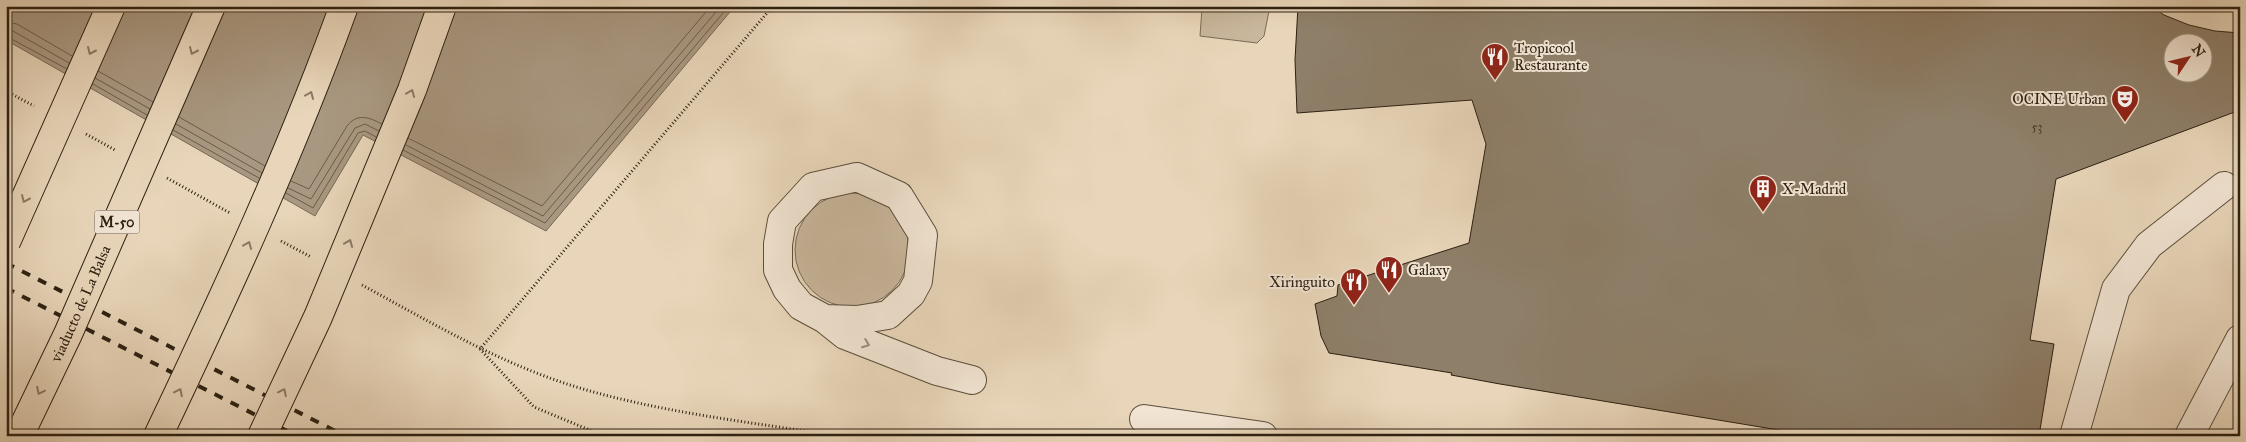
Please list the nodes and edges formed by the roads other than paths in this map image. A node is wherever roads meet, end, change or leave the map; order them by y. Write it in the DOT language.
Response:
graph roads {
  1 [pos="111,6"];
  2 [pos="212,6"];
  3 [pos="344,6"];
  4 [pos="442,6"];
  5 [pos="2224,186"];
  6 [pos="6,242"];
  7 [pos="825,319"];
  8 [pos="2240,339"];
  9 [pos="972,380"];
  10 [pos="1144,419"];
  11 [pos="19,436"];
  12 [pos="158,436"];
  13 [pos="262,436"];
  14 [pos="1263,436"];
  15 [pos="2074,436"];
  16 [pos="2189,436"];
  1 -- 6 [label="highway, one-way, bridge"];
  2 -- 11 [label="highway, viaducto de La Balsa / M-50, one-way, bridge"];
  12 -- 3 [label="highway, one-way, bridge"];
  13 -- 4 [label="highway, one-way, bridge"];
  5 -- 15 [label="street"];
  7 -- 7 [label="street"];
  7 -- 9 [label="street, one-way"];
  8 -- 16 [label="street"];
  10 -- 14 [label="street"];
}
